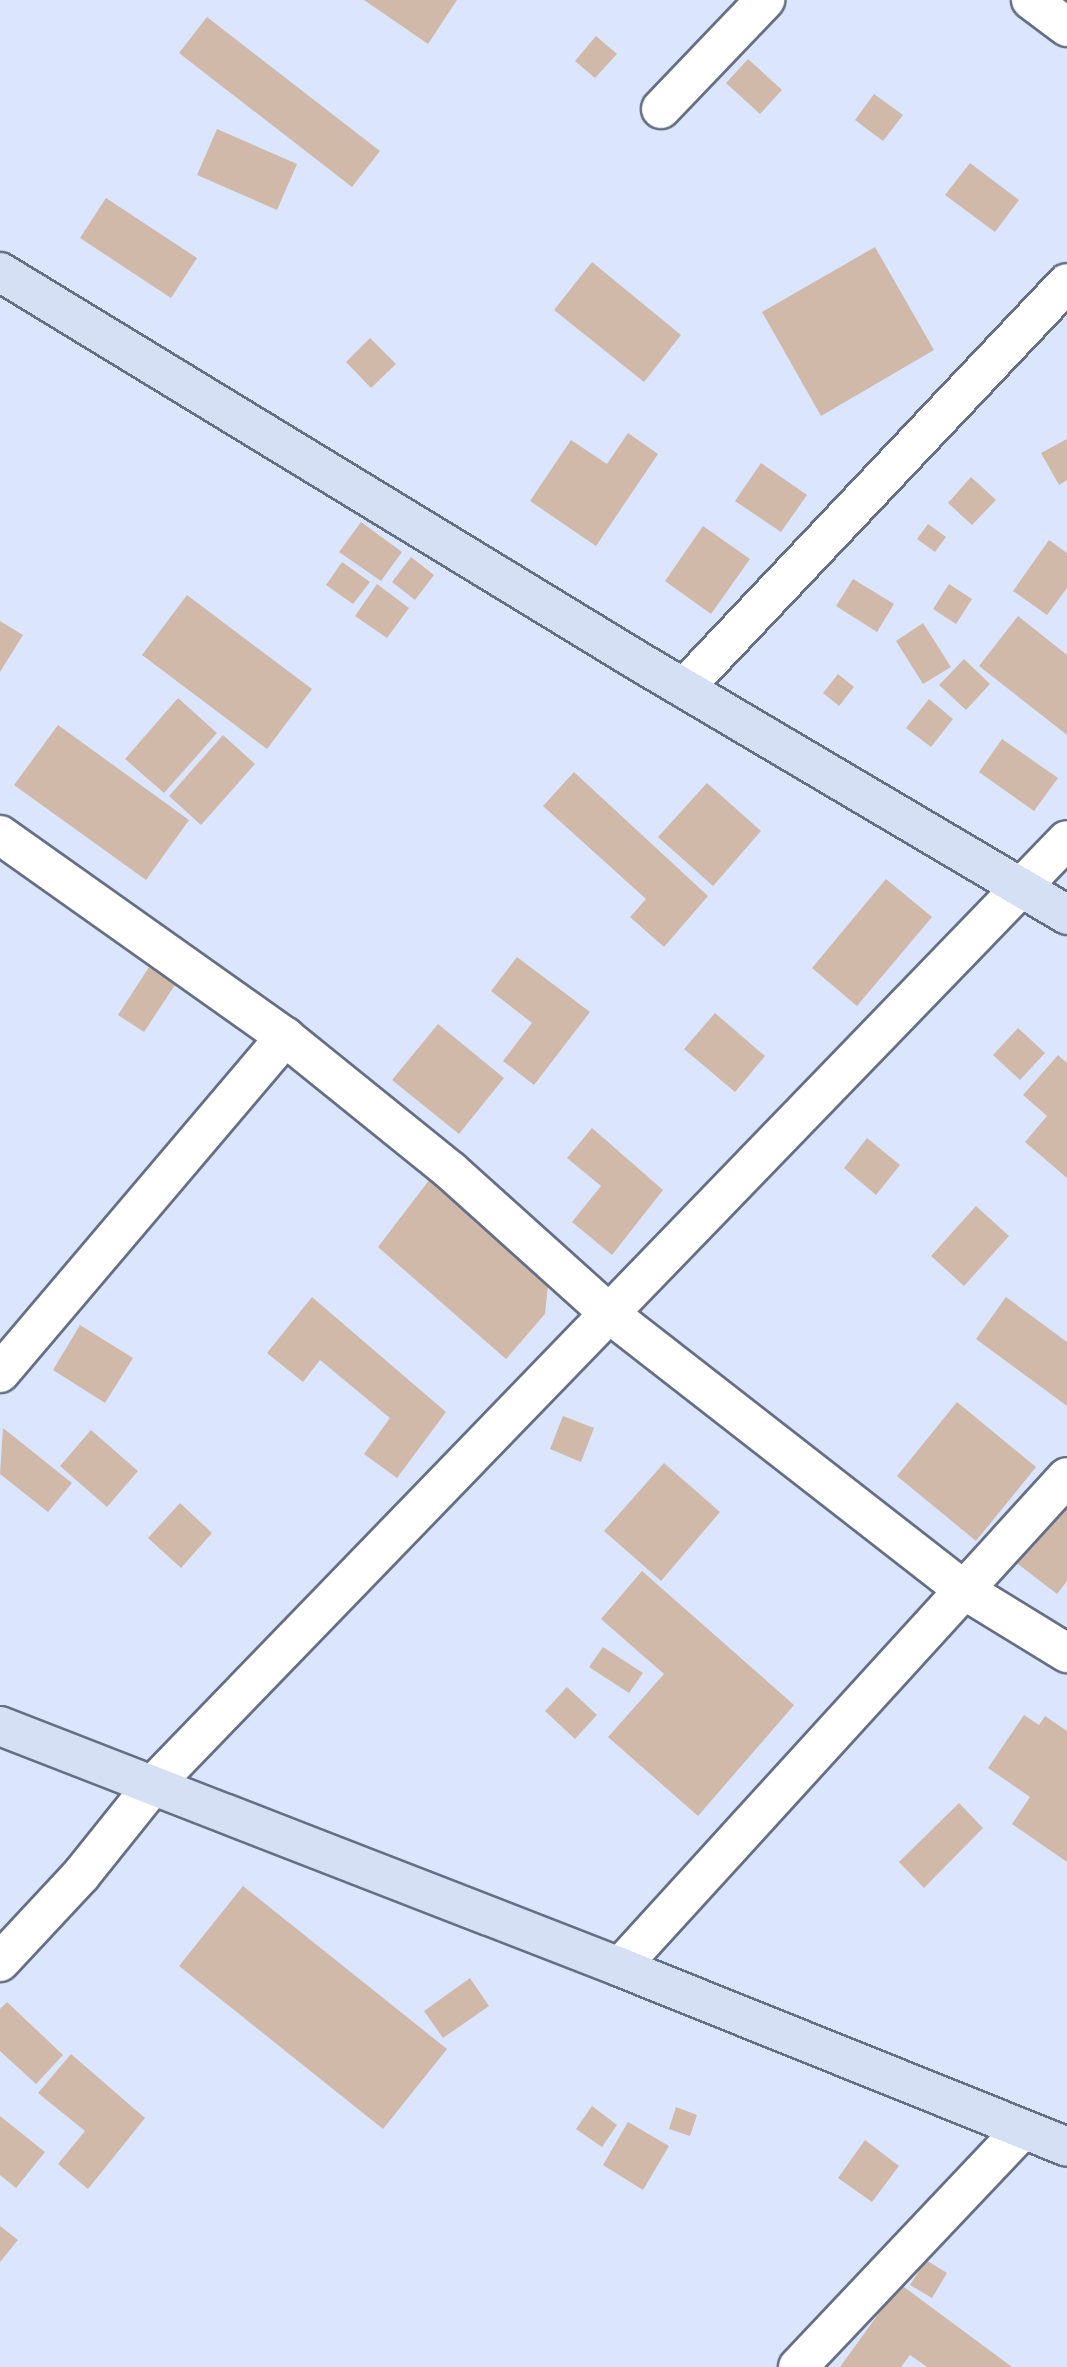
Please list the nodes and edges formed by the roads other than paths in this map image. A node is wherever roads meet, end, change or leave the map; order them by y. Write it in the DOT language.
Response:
graph roads {
  1 [pos="765,0"];
  2 [pos="1031,0"];
  3 [pos="1067,27"];
  4 [pos="662,109"];
  5 [pos="0,272"];
  6 [pos="1067,283"];
  7 [pos="684,688"];
  8 [pos="0,835"];
  9 [pos="1067,840"];
  10 [pos="1021,887"];
  11 [pos="1067,915"];
  12 [pos="285,1037"];
  13 [pos="612,1316"];
  14 [pos="0,1373"];
  15 [pos="1067,1477"];
  16 [pos="964,1590"];
  17 [pos="1067,1653"];
  18 [pos="0,1727"];
  19 [pos="155,1784"];
  20 [pos="0,1962"];
  21 [pos="620,1967"];
  22 [pos="1022,2130"];
  23 [pos="1067,2147"];
  24 [pos="798,2367"];
  1 -- 4 [label="street"];
  2 -- 3 [label="street"];
  5 -- 7 [label="main road"];
  6 -- 7 [label="street"];
  7 -- 10 [label="main road"];
  8 -- 12 [label="street"];
  9 -- 10 [label="street"];
  10 -- 11 [label="main road"];
  10 -- 13 [label="street"];
  12 -- 13 [label="street"];
  12 -- 14 [label="street"];
  13 -- 16 [label="street"];
  13 -- 19 [label="street"];
  15 -- 16 [label="street"];
  16 -- 17 [label="street"];
  16 -- 21 [label="street"];
  18 -- 19 [label="main road"];
  19 -- 20 [label="street"];
  19 -- 21 [label="main road"];
  21 -- 22 [label="main road"];
  22 -- 23 [label="main road"];
  22 -- 24 [label="street"];
}
